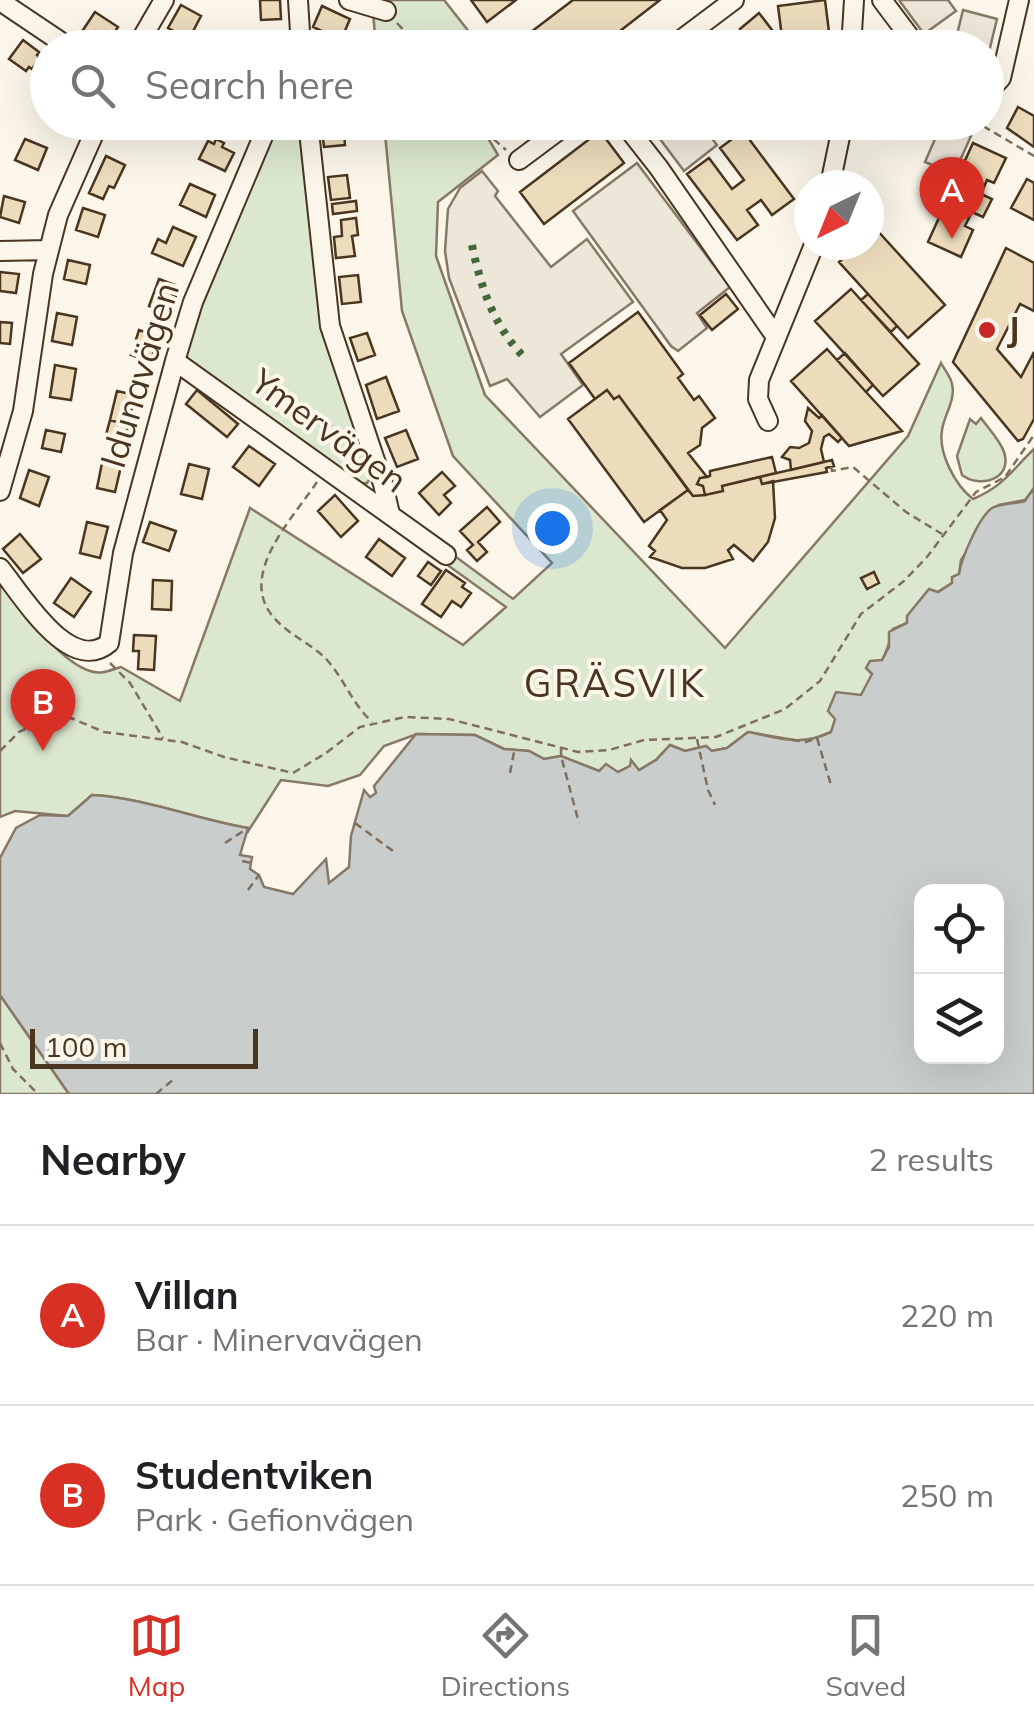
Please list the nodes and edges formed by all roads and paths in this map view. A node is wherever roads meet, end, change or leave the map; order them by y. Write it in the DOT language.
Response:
graph roads {
  1 [pos="164,0"];
  2 [pos="298,0"];
  3 [pos="349,0"];
  4 [pos="734,0"];
  5 [pos="854,0"];
  6 [pos="882,0"];
  7 [pos="1019,0"];
  8 [pos="0,1"];
  9 [pos="386,12"];
  10 [pos="43,30"];
  11 [pos="146,30"];
  12 [pos="300,30"];
  13 [pos="403,30"];
  14 [pos="694,30"];
  15 [pos="852,30"];
  16 [pos="904,30"];
  17 [pos="1004,65"];
  18 [pos="1004,138"];
  19 [pos="91,140"];
  20 [pos="260,140"];
  21 [pos="310,140"];
  22 [pos="495,140"];
  23 [pos="546,140"];
  24 [pos="637,140"];
  25 [pos="839,140"];
  26 [pos="1034,156"];
  27 [pos="519,160"];
  28 [pos="833,170"];
  29 [pos="49,250"];
  30 [pos="0,252"];
  31 [pos="808,260"];
  32 [pos="776,338"];
  33 [pos="175,361"];
  34 [pos="768,422"];
  35 [pos="1034,435"];
  36 [pos="1031,446"];
  37 [pos="831,467"];
  38 [pos="326,469"];
  39 [pos="0,491"];
  40 [pos="390,514"];
  41 [pos="944,535"];
  42 [pos="446,554"];
  43 [pos="0,568"];
  44 [pos="99,652"];
  45 [pos="372,722"];
  46 [pos="696,738"];
  47 [pos="164,739"];
  48 [pos="792,740"];
  49 [pos="561,747"];
  50 [pos="0,751"];
  51 [pos="514,752"];
  52 [pos="510,773"];
  53 [pos="831,785"];
  54 [pos="715,805"];
  55 [pos="355,824"];
  56 [pos="579,824"];
  57 [pos="248,828"];
  58 [pos="225,843"];
  59 [pos="393,851"];
  60 [pos="242,861"];
  61 [pos="252,863"];
  62 [pos="258,875"];
  63 [pos="248,890"];
  64 [pos="0,1043"];
  65 [pos="174,1079"];
  66 [pos="38,1094"];
  67 [pos="156,1094"];
  1 -- 11 [label="street"];
  2 -- 12 [label="street"];
  3 -- 9 [label="street"];
  4 -- 14 [label="street"];
  5 -- 15 [label="street"];
  6 -- 16 [label="street"];
  7 -- 17 [label="street"];
  8 -- 10 [label="street"];
  9 -- 13 [label="path"];
  18 -- 26 [label="path"];
  19 -- 29 [label="street"];
  20 -- 33 [label="street, Idunavägen"];
  21 -- 40 [label="street"];
  22 -- 27 [label="path"];
  23 -- 27 [label="street"];
  24 -- 32 [label="street"];
  25 -- 28 [label="street"];
  29 -- 30 [label="street"];
  29 -- 39 [label="street"];
  31 -- 32 [label="street"];
  32 -- 34 [label="street"];
  33 -- 38 [label="street, Ymervägen"];
  33 -- 44 [label="street, Idunavägen"];
  35 -- 36 [label="path"];
  36 -- 41 [label="path"];
  37 -- 41 [label="path"];
  38 -- 40 [label="street, Ymervägen"];
  38 -- 45 [label="path"];
  40 -- 42 [label="street, Ymervägen"];
  41 -- 46 [label="path"];
  43 -- 44 [label="street"];
  44 -- 47 [label="path"];
  45 -- 47 [label="path"];
  45 -- 49 [label="path"];
  46 -- 49 [label="path"];
  46 -- 54 [label="path"];
  47 -- 50 [label="path"];
  48 -- 53 [label="path"];
  49 -- 56 [label="path"];
  51 -- 52 [label="path"];
  55 -- 59 [label="path"];
  57 -- 58 [label="path"];
  60 -- 61 [label="path"];
  62 -- 63 [label="path"];
  64 -- 66 [label="path"];
  65 -- 67 [label="path"];
}
